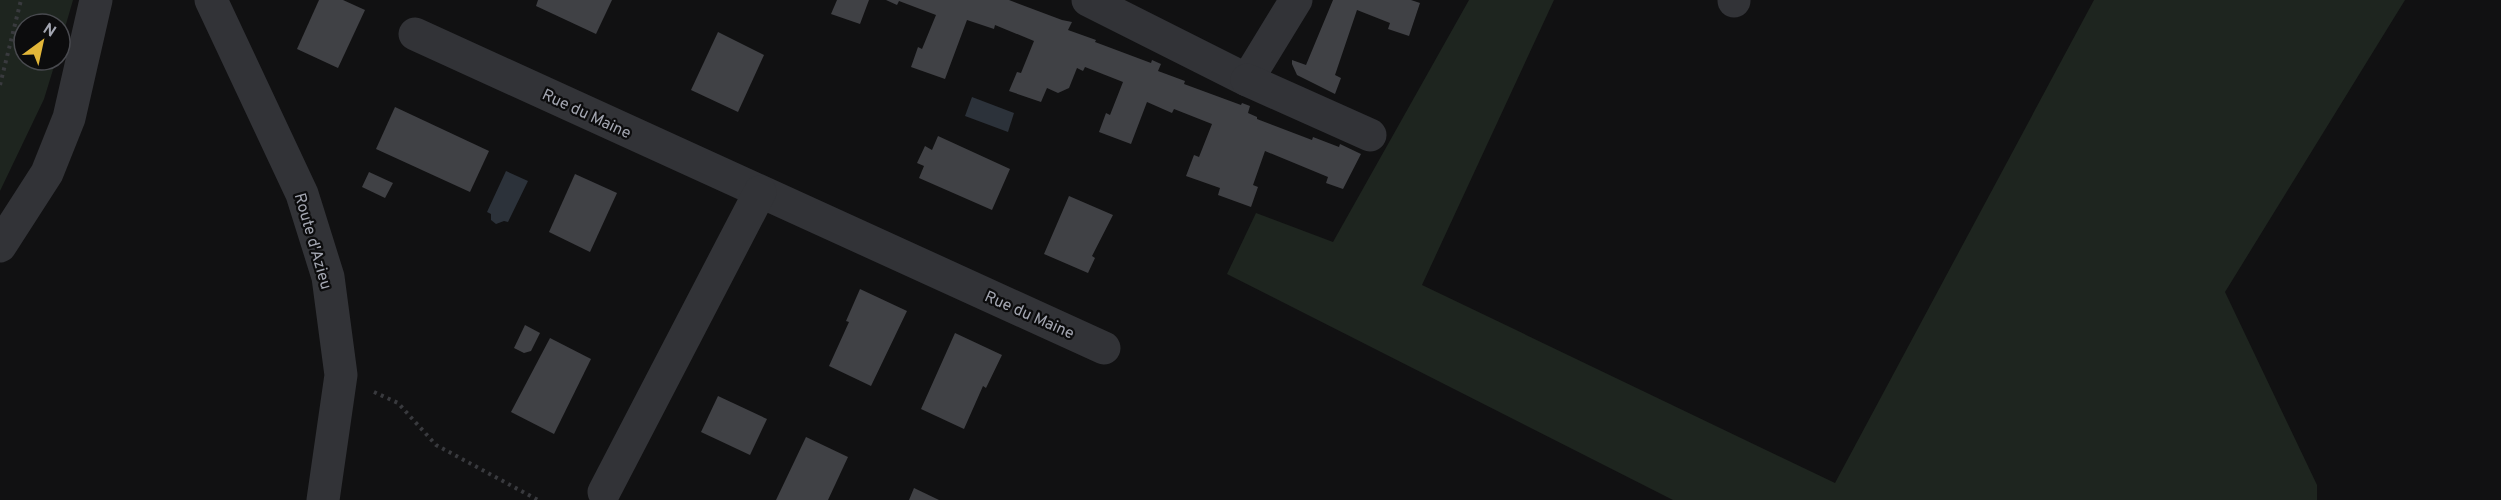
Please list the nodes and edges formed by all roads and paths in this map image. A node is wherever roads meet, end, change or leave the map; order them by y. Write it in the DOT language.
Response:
graph roads {
  1 [pos="21,0"];
  2 [pos="96,0"];
  3 [pos="211,0"];
  4 [pos="1088,0"];
  5 [pos="1296,0"];
  6 [pos="415,34"];
  7 [pos="1247,80"];
  8 [pos="0,85"];
  9 [pos="1370,135"];
  10 [pos="760,192"];
  11 [pos="0,246"];
  12 [pos="1104,348"];
  13 [pos="341,375"];
  14 [pos="608,497"];
  15 [pos="323,500"];
  16 [pos="538,500"];
  1 -- 8 [label="path"];
  2 -- 11 [label="street"];
  3 -- 13 [label="street, Route d'Azieu"];
  4 -- 7 [label="street"];
  5 -- 7 [label="street"];
  6 -- 10 [label="street, Rue du Maine"];
  7 -- 9 [label="street"];
  10 -- 12 [label="street, Rue du Maine"];
  10 -- 14 [label="street"];
  13 -- 15 [label="street, Route d'Azieu"];
  13 -- 16 [label="path"];
}
